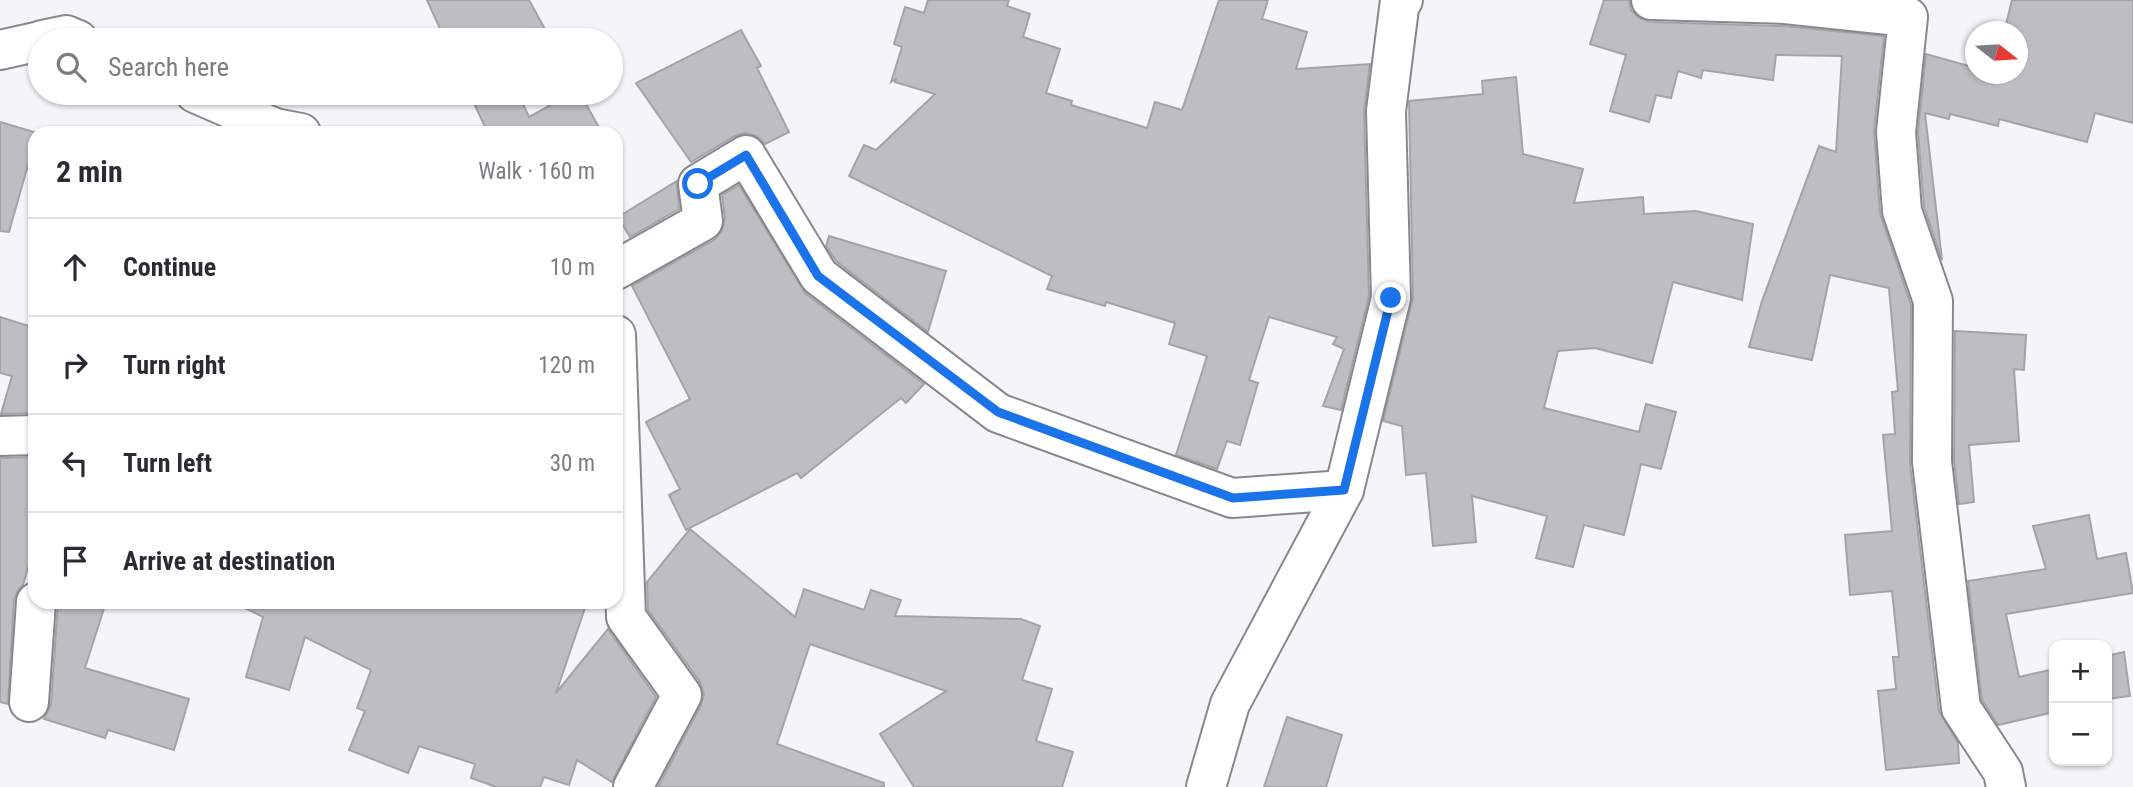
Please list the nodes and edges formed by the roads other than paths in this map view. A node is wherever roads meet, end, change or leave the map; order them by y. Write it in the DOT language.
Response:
graph roads {
  1 [pos="1403,0"];
  2 [pos="1651,0"];
  3 [pos="28,44"];
  4 [pos="0,50"];
  5 [pos="222,105"];
  6 [pos="270,126"];
  7 [pos="623,266"];
  8 [pos="28,435"];
  9 [pos="0,436"];
  10 [pos="1344,490"];
  11 [pos="623,532"];
  12 [pos="36,609"];
  13 [pos="29,702"];
  14 [pos="633,787"];
  15 [pos="1206,787"];
  16 [pos="2006,787"];
  1 -- 10 [label="street"];
  2 -- 16 [label="street"];
  3 -- 4 [label="street"];
  5 -- 6 [label="street"];
  7 -- 10 [label="street"];
  8 -- 9 [label="street"];
  10 -- 15 [label="street"];
  11 -- 14 [label="street"];
  12 -- 13 [label="street"];
}
